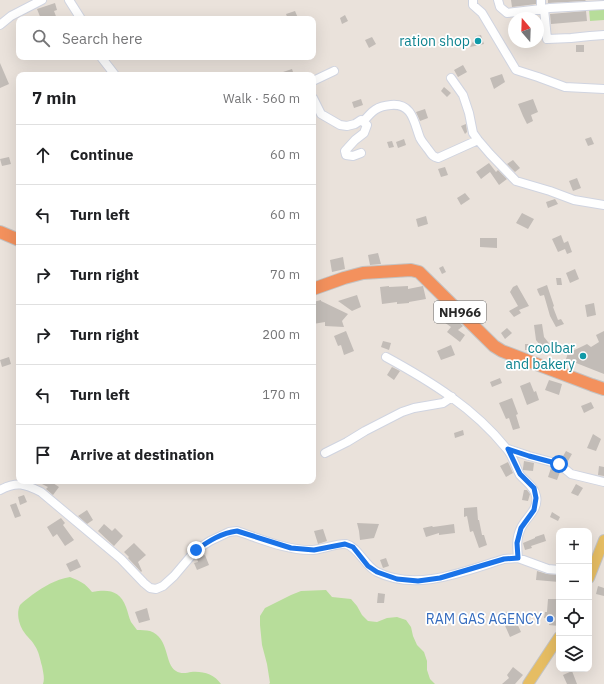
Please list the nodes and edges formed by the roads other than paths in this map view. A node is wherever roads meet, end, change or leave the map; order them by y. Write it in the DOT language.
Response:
graph roads {
  1 [pos="42,0"];
  2 [pos="69,0"];
  3 [pos="473,0"];
  4 [pos="498,0"];
  5 [pos="541,0"];
  6 [pos="604,5"];
  7 [pos="542,9"];
  8 [pos="79,16"];
  9 [pos="0,25"];
  10 [pos="604,35"];
  11 [pos="103,60"];
  12 [pos="334,71"];
  13 [pos="113,72"];
  14 [pos="451,78"];
  15 [pos="316,80"];
  16 [pos="604,88"];
  17 [pos="316,104"];
  18 [pos="363,122"];
  19 [pos="478,140"];
  20 [pos="361,153"];
  21 [pos="604,205"];
  22 [pos="0,232"];
  23 [pos="16,239"];
  24 [pos="316,288"];
  25 [pos="386,357"];
  26 [pos="604,389"];
  27 [pos="452,397"];
  28 [pos="508,449"];
  29 [pos="325,453"];
  30 [pos="604,482"];
  31 [pos="0,490"];
  32 [pos="604,540"];
  33 [pos="518,558"];
  34 [pos="592,568"];
  35 [pos="556,570"];
  36 [pos="556,642"];
  37 [pos="528,684"];
  1 -- 9 [label="street"];
  2 -- 8 [label="street"];
  3 -- 16 [label="street"];
  4 -- 7 [label="street"];
  5 -- 7 [label="street"];
  6 -- 7 [label="street"];
  7 -- 10 [label="street"];
  11 -- 13 [label="street"];
  12 -- 15 [label="street"];
  14 -- 19 [label="street"];
  17 -- 18 [label="street"];
  18 -- 19 [label="street"];
  18 -- 20 [label="street"];
  19 -- 21 [label="street"];
  22 -- 23 [label="highway"];
  24 -- 26 [label="highway, NH966"];
  25 -- 27 [label="street"];
  27 -- 28 [label="street"];
  27 -- 29 [label="street"];
  28 -- 30 [label="street"];
  28 -- 33 [label="street"];
  31 -- 33 [label="street"];
  32 -- 34 [label="main road"];
  33 -- 35 [label="street"];
  36 -- 37 [label="main road"];
}
